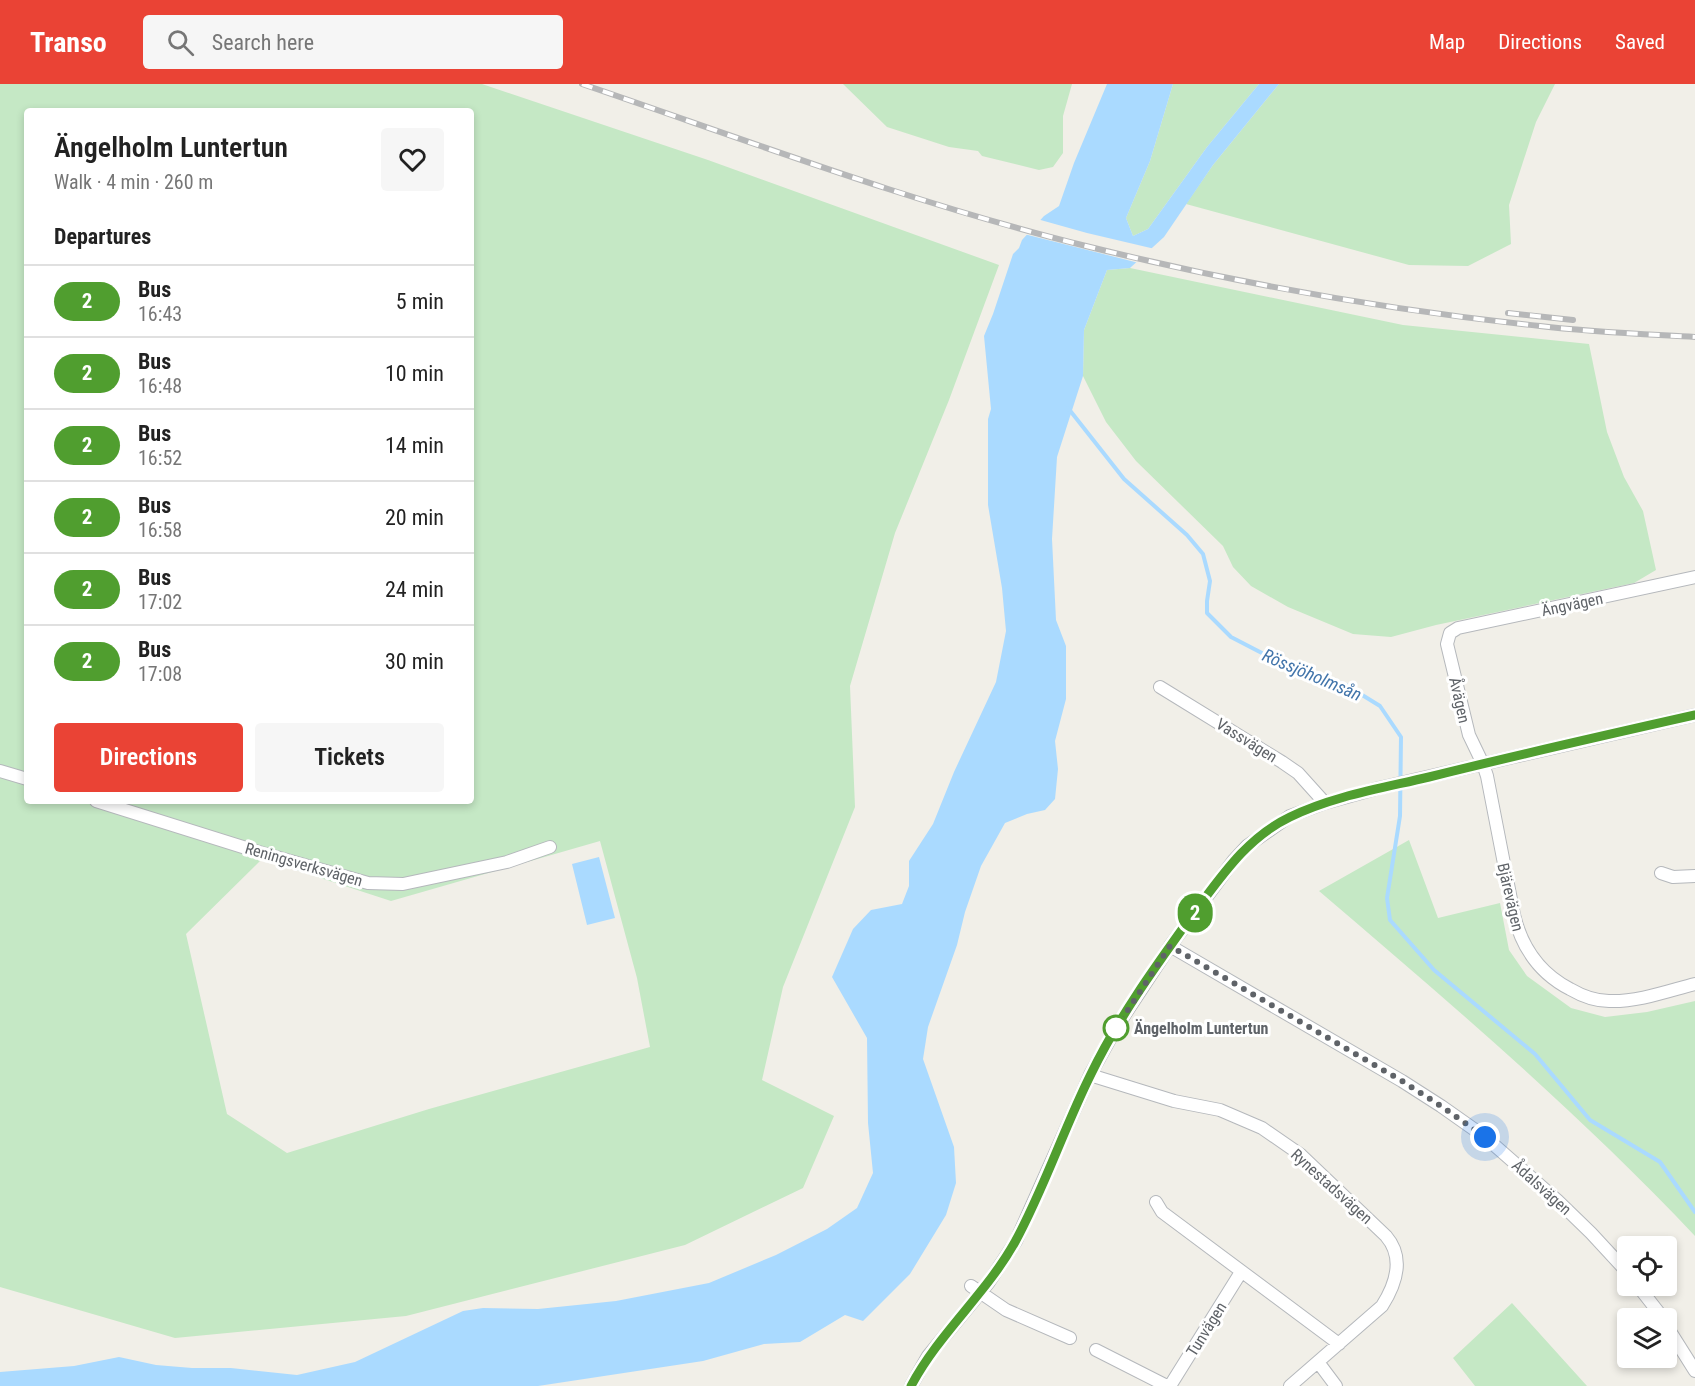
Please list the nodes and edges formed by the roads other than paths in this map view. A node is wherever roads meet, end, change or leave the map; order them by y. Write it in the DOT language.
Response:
graph roads {
  1 [pos="1695,577"];
  2 [pos="1450,633"];
  3 [pos="1160,687"];
  4 [pos="1695,715"];
  5 [pos="1483,764"];
  6 [pos="0,771"];
  7 [pos="24,778"];
  8 [pos="1325,803"];
  9 [pos="106,804"];
  10 [pos="550,847"];
  11 [pos="1661,873"];
  12 [pos="1695,876"];
  13 [pos="1170,946"];
  14 [pos="1695,984"];
  15 [pos="1090,1075"];
  16 [pos="1156,1202"];
  17 [pos="1617,1261"];
  18 [pos="1241,1272"];
  19 [pos="976,1290"];
  20 [pos="1646,1296"];
  21 [pos="1655,1308"];
  22 [pos="1070,1338"];
  23 [pos="1677,1342"];
  24 [pos="1339,1344"];
  25 [pos="1096,1350"];
  26 [pos="1318,1362"];
  27 [pos="1695,1371"];
  28 [pos="911,1386"];
  29 [pos="1169,1386"];
  30 [pos="1290,1386"];
  31 [pos="1336,1386"];
  1 -- 2 [label="street, Ängvägen"];
  2 -- 5 [label="street, Åvägen"];
  3 -- 8 [label="street, Vassvägen"];
  4 -- 5 [label="street"];
  5 -- 8 [label="street"];
  5 -- 14 [label="street, Bjärevägen"];
  6 -- 7 [label="street"];
  8 -- 13 [label="street"];
  9 -- 10 [label="street, Reningsverksvägen"];
  11 -- 12 [label="street"];
  13 -- 15 [label="street"];
  13 -- 17 [label="street, Ådalsvägen"];
  15 -- 19 [label="street"];
  15 -- 24 [label="street, Rynestadsvägen"];
  16 -- 18 [label="street"];
  18 -- 24 [label="street"];
  18 -- 29 [label="street, Tunvägen"];
  19 -- 22 [label="street"];
  19 -- 28 [label="street"];
  20 -- 21 [label="street"];
  23 -- 27 [label="street"];
  24 -- 26 [label="street, Rynestadsvägen"];
  25 -- 29 [label="street"];
  26 -- 30 [label="street, Rynestadsvägen"];
  26 -- 31 [label="street"];
}
